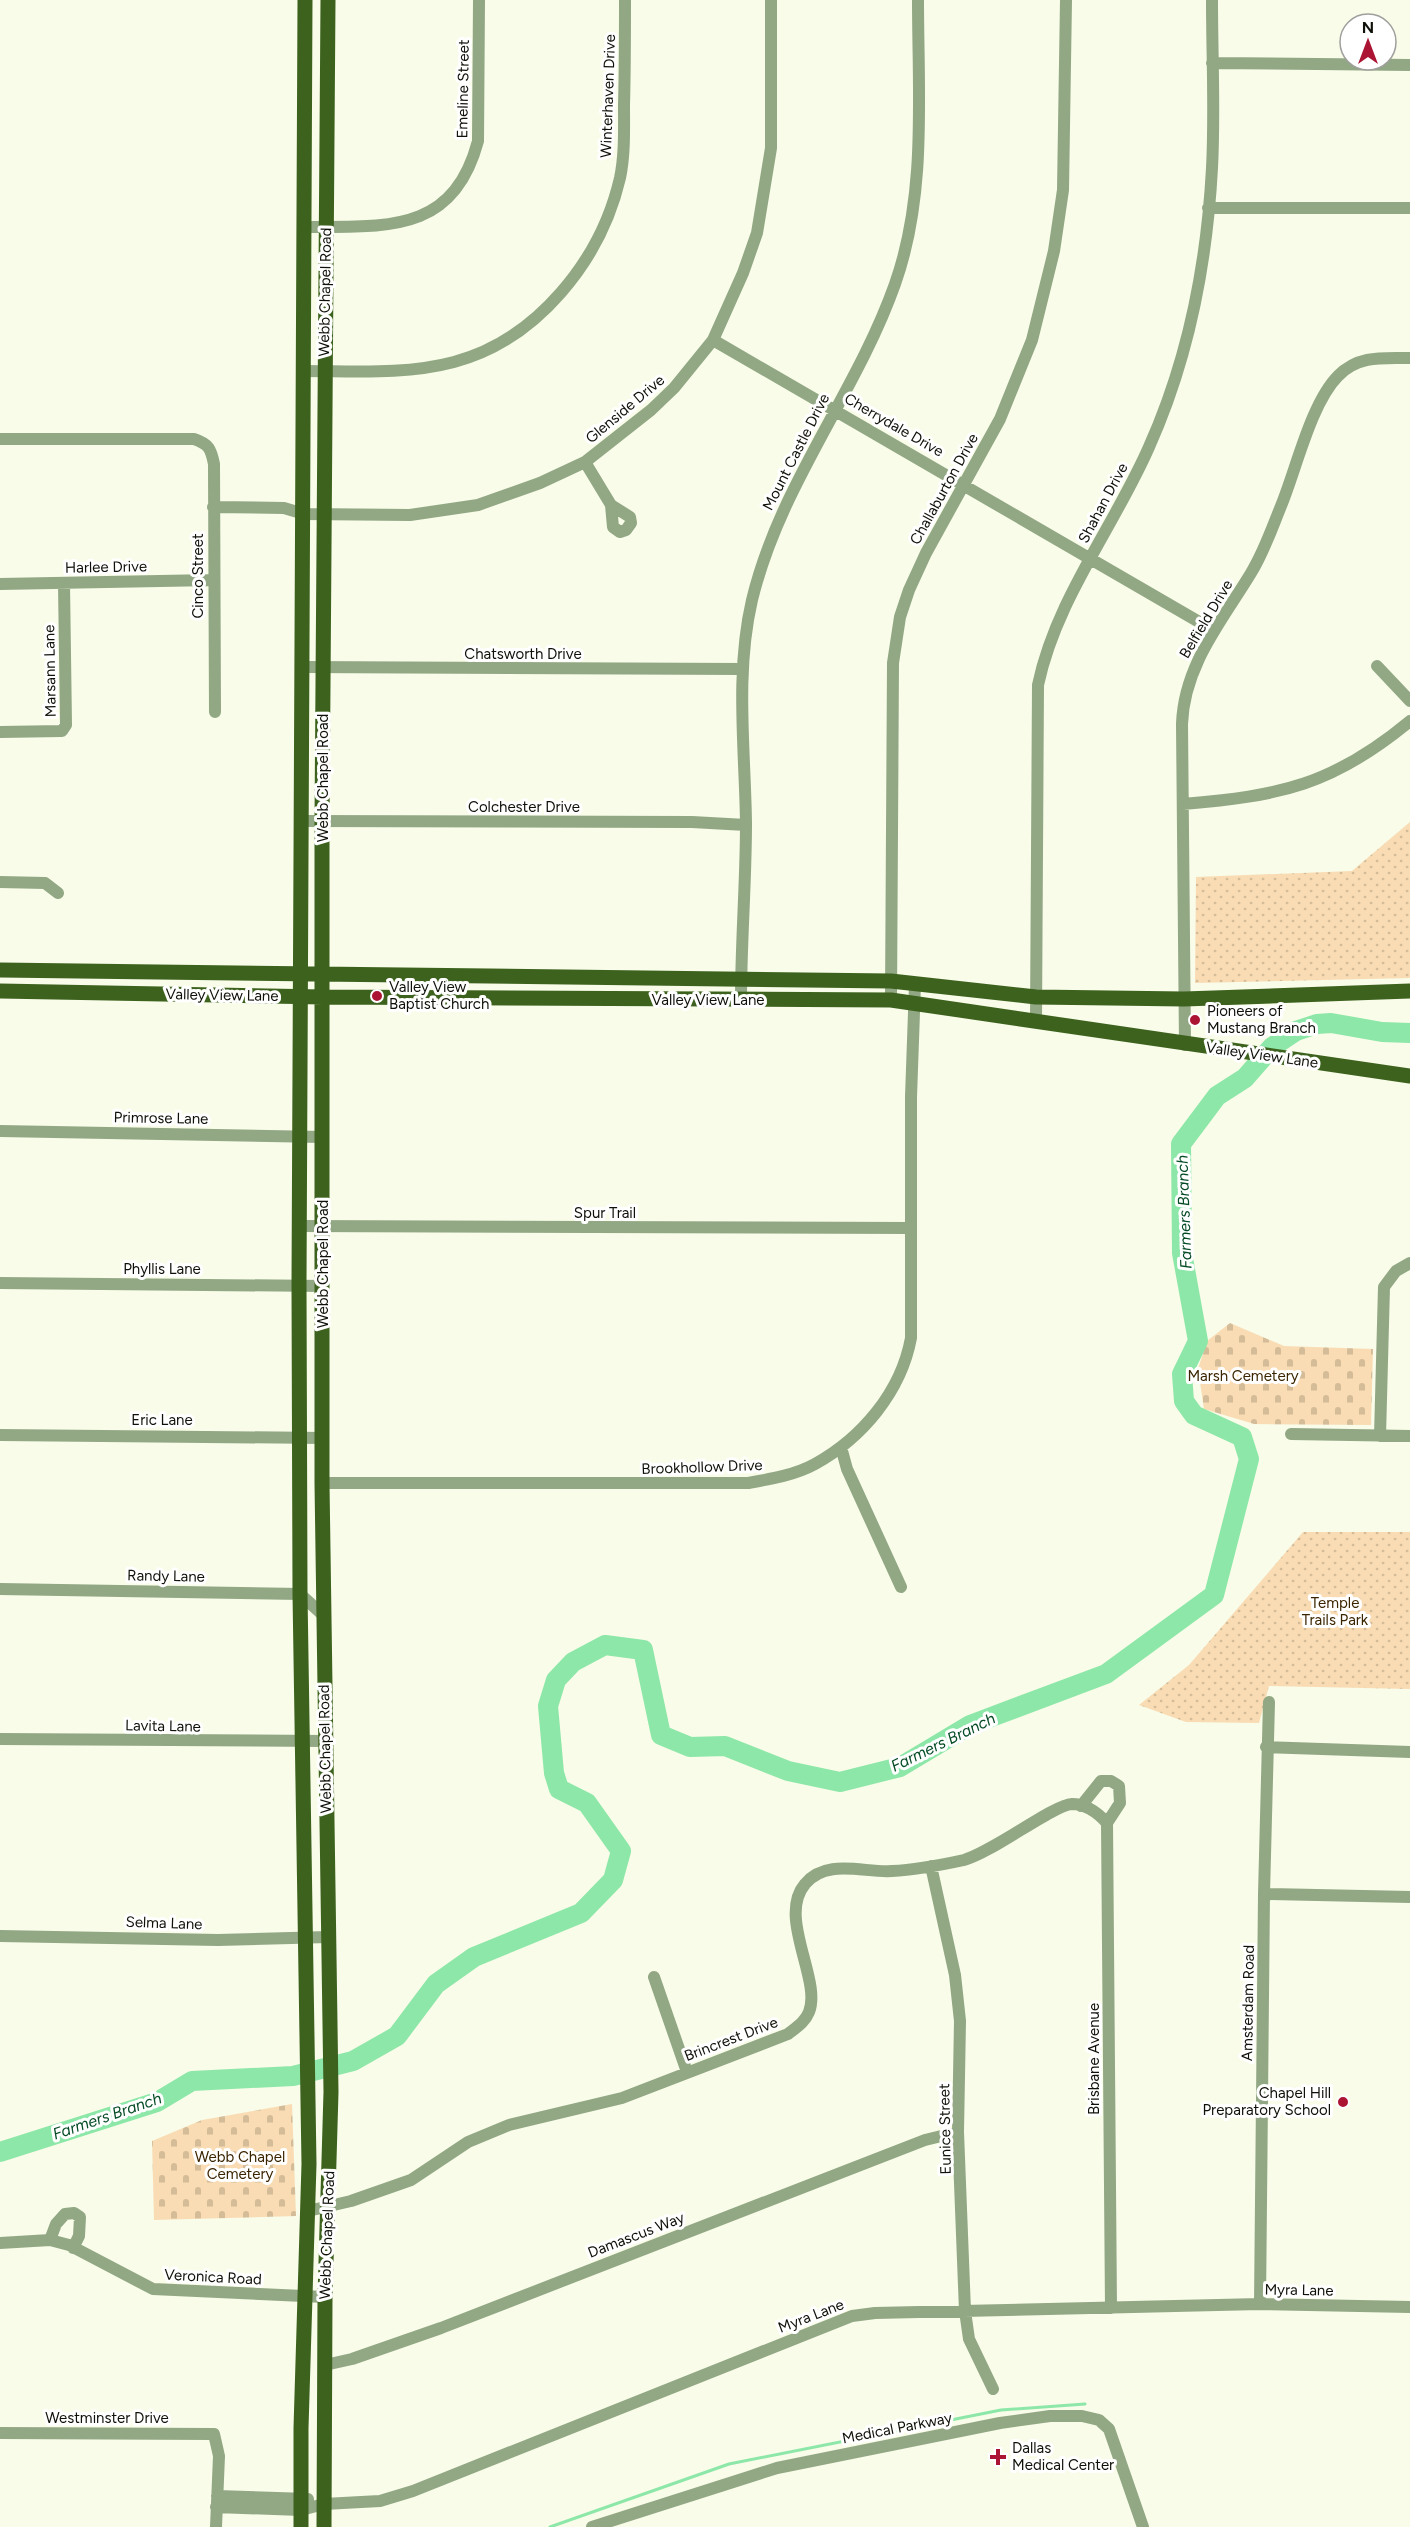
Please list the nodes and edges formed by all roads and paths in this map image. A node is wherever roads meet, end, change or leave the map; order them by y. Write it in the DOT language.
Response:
graph roads {
  1 [pos="304,0"];
  2 [pos="328,0"];
  3 [pos="479,0"];
  4 [pos="626,0"];
  5 [pos="771,0"];
  6 [pos="918,0"];
  7 [pos="1066,0"];
  8 [pos="1212,0"];
  9 [pos="1212,63"];
  10 [pos="1410,65"];
  11 [pos="304,162"];
  12 [pos="327,162"];
  13 [pos="1208,208"];
  14 [pos="1410,208"];
  15 [pos="326,226"];
  16 [pos="304,227"];
  17 [pos="713,340"];
  18 [pos="1410,358"];
  19 [pos="304,371"];
  20 [pos="324,371"];
  21 [pos="836,409"];
  22 [pos="0,439"];
  23 [pos="585,462"];
  24 [pos="965,484"];
  25 [pos="611,505"];
  26 [pos="213,507"];
  27 [pos="326,513"];
  28 [pos="304,514"];
  29 [pos="1090,559"];
  30 [pos="213,580"];
  31 [pos="0,584"];
  32 [pos="64,584"];
  33 [pos="1214,630"];
  34 [pos="1377,666"];
  35 [pos="303,667"];
  36 [pos="324,667"];
  37 [pos="742,669"];
  38 [pos="1410,701"];
  39 [pos="214,711"];
  40 [pos="1410,721"];
  41 [pos="0,732"];
  42 [pos="1183,804"];
  43 [pos="302,821"];
  44 [pos="322,821"];
  45 [pos="746,825"];
  46 [pos="0,882"];
  47 [pos="58,893"];
  48 [pos="0,970"];
  49 [pos="119,972"];
  50 [pos="300,974"];
  51 [pos="323,974"];
  52 [pos="741,979"];
  53 [pos="891,981"];
  54 [pos="915,984"];
  55 [pos="0,991"];
  56 [pos="1410,991"];
  57 [pos="119,993"];
  58 [pos="300,996"];
  59 [pos="322,997"];
  60 [pos="1036,997"];
  61 [pos="1184,999"];
  62 [pos="741,1000"];
  63 [pos="891,1000"];
  64 [pos="915,1004"];
  65 [pos="1036,1019"];
  66 [pos="1185,1045"];
  67 [pos="1410,1076"];
  68 [pos="0,1131"];
  69 [pos="298,1135"];
  70 [pos="322,1137"];
  71 [pos="300,1226"];
  72 [pos="323,1226"];
  73 [pos="911,1228"];
  74 [pos="1410,1263"];
  75 [pos="0,1283"];
  76 [pos="298,1284"];
  77 [pos="323,1286"];
  78 [pos="1291,1434"];
  79 [pos="0,1435"];
  80 [pos="1380,1436"];
  81 [pos="1410,1436"];
  82 [pos="300,1437"];
  83 [pos="323,1438"];
  84 [pos="841,1447"];
  85 [pos="322,1483"];
  86 [pos="902,1587"];
  87 [pos="0,1588"];
  88 [pos="300,1594"];
  89 [pos="323,1615"];
  90 [pos="1269,1702"];
  91 [pos="0,1739"];
  92 [pos="325,1741"];
  93 [pos="303,1742"];
  94 [pos="1266,1747"];
  95 [pos="1410,1752"];
  96 [pos="1081,1806"];
  97 [pos="1107,1823"];
  98 [pos="932,1866"];
  99 [pos="1264,1894"];
  100 [pos="1410,1898"];
  101 [pos="0,1936"];
  102 [pos="328,1937"];
  103 [pos="307,1938"];
  104 [pos="654,1977"];
  105 [pos="687,2072"];
  106 [pos="958,2132"];
  107 [pos="328,2206"];
  108 [pos="308,2211"];
  109 [pos="50,2240"];
  110 [pos="0,2243"];
  111 [pos="74,2248"];
  112 [pos="306,2296"];
  113 [pos="325,2297"];
  114 [pos="1260,2304"];
  115 [pos="1410,2307"];
  116 [pos="1111,2308"];
  117 [pos="965,2311"];
  118 [pos="325,2365"];
  119 [pos="993,2389"];
  120 [pos="0,2433"];
  121 [pos="217,2502"];
  122 [pos="301,2504"];
  123 [pos="324,2504"];
  124 [pos="216,2527"];
  125 [pos="302,2527"];
  126 [pos="324,2527"];
  127 [pos="592,2527"];
  128 [pos="1143,2527"];
  1 -- 11 [label="main road, Webb Chapel Road"];
  2 -- 12 [label="main road, Webb Chapel Road"];
  3 -- 15 [label="street, Emeline Street"];
  4 -- 20 [label="street, Winterhaven Drive"];
  5 -- 17 [label="street, Glenside Drive"];
  6 -- 21 [label="street, Mount Castle Drive"];
  7 -- 24 [label="street, Challaburton Drive"];
  8 -- 9 [label="street, Shahan Drive"];
  9 -- 10 [label="street"];
  9 -- 13 [label="street, Shahan Drive"];
  11 -- 12 [label="main road"];
  11 -- 16 [label="main road, Webb Chapel Road"];
  12 -- 15 [label="main road, Webb Chapel Road"];
  13 -- 14 [label="street"];
  13 -- 29 [label="street, Shahan Drive"];
  15 -- 16 [label="street, Emeline Street"];
  15 -- 20 [label="main road, Webb Chapel Road"];
  16 -- 19 [label="main road, Webb Chapel Road"];
  17 -- 21 [label="street, Cherrydale Drive"];
  17 -- 23 [label="street, Glenside Drive"];
  18 -- 33 [label="street, Belfield Drive"];
  19 -- 20 [label="street, Winterhaven Drive"];
  19 -- 28 [label="main road, Webb Chapel Road"];
  20 -- 27 [label="main road, Webb Chapel Road"];
  21 -- 24 [label="street, Cherrydale Drive"];
  21 -- 37 [label="street, Mount Castle Drive"];
  22 -- 26 [label="street, Cinco Street"];
  23 -- 25 [label="street"];
  23 -- 27 [label="street, Glenside Drive"];
  24 -- 29 [label="street, Cherrydale Drive"];
  24 -- 53 [label="street, Challaburton Drive"];
  26 -- 28 [label="street, Glenside Drive"];
  26 -- 30 [label="street, Cinco Street"];
  27 -- 28 [label="street, Glenside Drive"];
  27 -- 36 [label="main road, Webb Chapel Road"];
  28 -- 35 [label="main road, Webb Chapel Road"];
  29 -- 33 [label="street, Cherrydale Drive"];
  29 -- 60 [label="street, Shahan Drive"];
  30 -- 32 [label="street, Harlee Drive"];
  30 -- 39 [label="street, Cinco Street"];
  31 -- 32 [label="street, Harlee Drive"];
  32 -- 41 [label="street, Marsann Lane"];
  33 -- 42 [label="street, Belfield Drive"];
  34 -- 38 [label="street"];
  35 -- 36 [label="street, Chatsworth Drive"];
  35 -- 43 [label="main road, Webb Chapel Road"];
  36 -- 37 [label="street, Chatsworth Drive"];
  36 -- 44 [label="main road, Webb Chapel Road"];
  37 -- 45 [label="street, Mount Castle Drive"];
  40 -- 42 [label="street"];
  42 -- 61 [label="street, Belfield Drive"];
  43 -- 44 [label="street, Colchester Drive"];
  43 -- 50 [label="main road, Webb Chapel Road"];
  44 -- 45 [label="street, Colchester Drive"];
  44 -- 51 [label="main road, Webb Chapel Road"];
  45 -- 52 [label="street, Mount Castle Drive"];
  46 -- 47 [label="street"];
  48 -- 49 [label="main road, Valley View Lane"];
  49 -- 50 [label="main road, Valley View Lane"];
  49 -- 57 [label="main road"];
  50 -- 51 [label="main road, Valley View Lane"];
  50 -- 58 [label="main road, Webb Chapel Road"];
  51 -- 52 [label="main road, Valley View Lane"];
  51 -- 59 [label="main road, Webb Chapel Road"];
  52 -- 53 [label="main road, Valley View Lane"];
  52 -- 62 [label="street, Mount Castle Drive"];
  53 -- 54 [label="main road, Valley View Lane"];
  53 -- 63 [label="street, Challaburton Drive"];
  54 -- 60 [label="main road, Valley View Lane"];
  54 -- 64 [label="street, Brookhollow Drive"];
  55 -- 57 [label="main road, Valley View Lane"];
  56 -- 61 [label="main road, Valley View Lane"];
  57 -- 58 [label="main road, Valley View Lane"];
  58 -- 59 [label="main road, Valley View Lane"];
  58 -- 69 [label="main road, Webb Chapel Road"];
  59 -- 62 [label="main road, Valley View Lane"];
  59 -- 70 [label="main road, Webb Chapel Road"];
  60 -- 61 [label="main road, Valley View Lane"];
  60 -- 65 [label="street, Shahan Drive"];
  61 -- 66 [label="street, Belfield Drive"];
  62 -- 63 [label="main road, Valley View Lane"];
  63 -- 64 [label="main road, Valley View Lane"];
  64 -- 65 [label="main road, Valley View Lane"];
  64 -- 73 [label="street, Brookhollow Drive"];
  65 -- 66 [label="main road, Valley View Lane"];
  66 -- 67 [label="main road, Valley View Lane"];
  68 -- 69 [label="street, Primrose Lane"];
  69 -- 70 [label="street, Primrose Lane"];
  69 -- 71 [label="main road, Webb Chapel Road"];
  70 -- 72 [label="main road, Webb Chapel Road"];
  71 -- 72 [label="street, Spur Trail"];
  71 -- 76 [label="main road, Webb Chapel Road"];
  72 -- 73 [label="street, Spur Trail"];
  72 -- 77 [label="main road, Webb Chapel Road"];
  73 -- 84 [label="street, Brookhollow Drive"];
  74 -- 80 [label="street"];
  75 -- 76 [label="street, Phyllis Lane"];
  76 -- 77 [label="street, Phyllis Lane"];
  76 -- 82 [label="main road, Webb Chapel Road"];
  77 -- 83 [label="main road, Webb Chapel Road"];
  78 -- 80 [label="street"];
  79 -- 82 [label="street, Eric Lane"];
  80 -- 81 [label="street"];
  82 -- 83 [label="street, Eric Lane"];
  82 -- 88 [label="main road, Webb Chapel Road"];
  83 -- 85 [label="main road, Webb Chapel Road"];
  84 -- 85 [label="street, Brookhollow Drive"];
  84 -- 86 [label="street"];
  85 -- 89 [label="main road, Webb Chapel Road"];
  87 -- 88 [label="street, Randy Lane"];
  88 -- 89 [label="street"];
  88 -- 93 [label="main road, Webb Chapel Road"];
  89 -- 92 [label="main road, Webb Chapel Road"];
  90 -- 94 [label="street, Amsterdam Road"];
  91 -- 93 [label="street, Lavita Lane"];
  92 -- 93 [label="street, Lavita Lane"];
  92 -- 102 [label="main road, Webb Chapel Road"];
  93 -- 103 [label="main road, Webb Chapel Road"];
  94 -- 95 [label="street"];
  94 -- 99 [label="street, Amsterdam Road"];
  96 -- 97 [label="street"];
  96 -- 97 [label="street"];
  96 -- 98 [label="street, Brincrest Drive"];
  97 -- 116 [label="street, Brisbane Avenue"];
  98 -- 105 [label="street, Brincrest Drive"];
  98 -- 106 [label="street, Eunice Street"];
  99 -- 100 [label="street"];
  99 -- 114 [label="street, Amsterdam Road"];
  101 -- 103 [label="street, Selma Lane"];
  102 -- 103 [label="street, Selma Lane"];
  102 -- 107 [label="main road, Webb Chapel Road"];
  103 -- 108 [label="main road, Webb Chapel Road"];
  104 -- 105 [label="street"];
  105 -- 107 [label="street, Brincrest Drive"];
  106 -- 117 [label="street, Eunice Street"];
  106 -- 118 [label="street, Damascus Way"];
  107 -- 108 [label="street, Brincrest Drive"];
  107 -- 113 [label="main road, Webb Chapel Road"];
  108 -- 112 [label="main road, Webb Chapel Road"];
  109 -- 110 [label="street, Veronica Road"];
  109 -- 111 [label="street, Veronica Road"];
  109 -- 111 [label="street"];
  111 -- 112 [label="street, Veronica Road"];
  112 -- 113 [label="street, Veronica Road"];
  112 -- 122 [label="main road, Webb Chapel Road"];
  113 -- 118 [label="main road, Webb Chapel Road"];
  114 -- 115 [label="street, Myra Lane"];
  114 -- 116 [label="street, Myra Lane"];
  116 -- 117 [label="street, Myra Lane"];
  117 -- 119 [label="street, Eunice Street"];
  117 -- 123 [label="street, Myra Lane"];
  118 -- 123 [label="main road, Webb Chapel Road"];
  120 -- 121 [label="street, Westminster Drive"];
  121 -- 122 [label="street, Myra Lane"];
  121 -- 124 [label="street"];
  122 -- 123 [label="street, Myra Lane"];
  122 -- 125 [label="main road, Webb Chapel Road"];
  123 -- 126 [label="main road, Webb Chapel Road"];
  127 -- 128 [label="street, Medical Parkway"];
}
